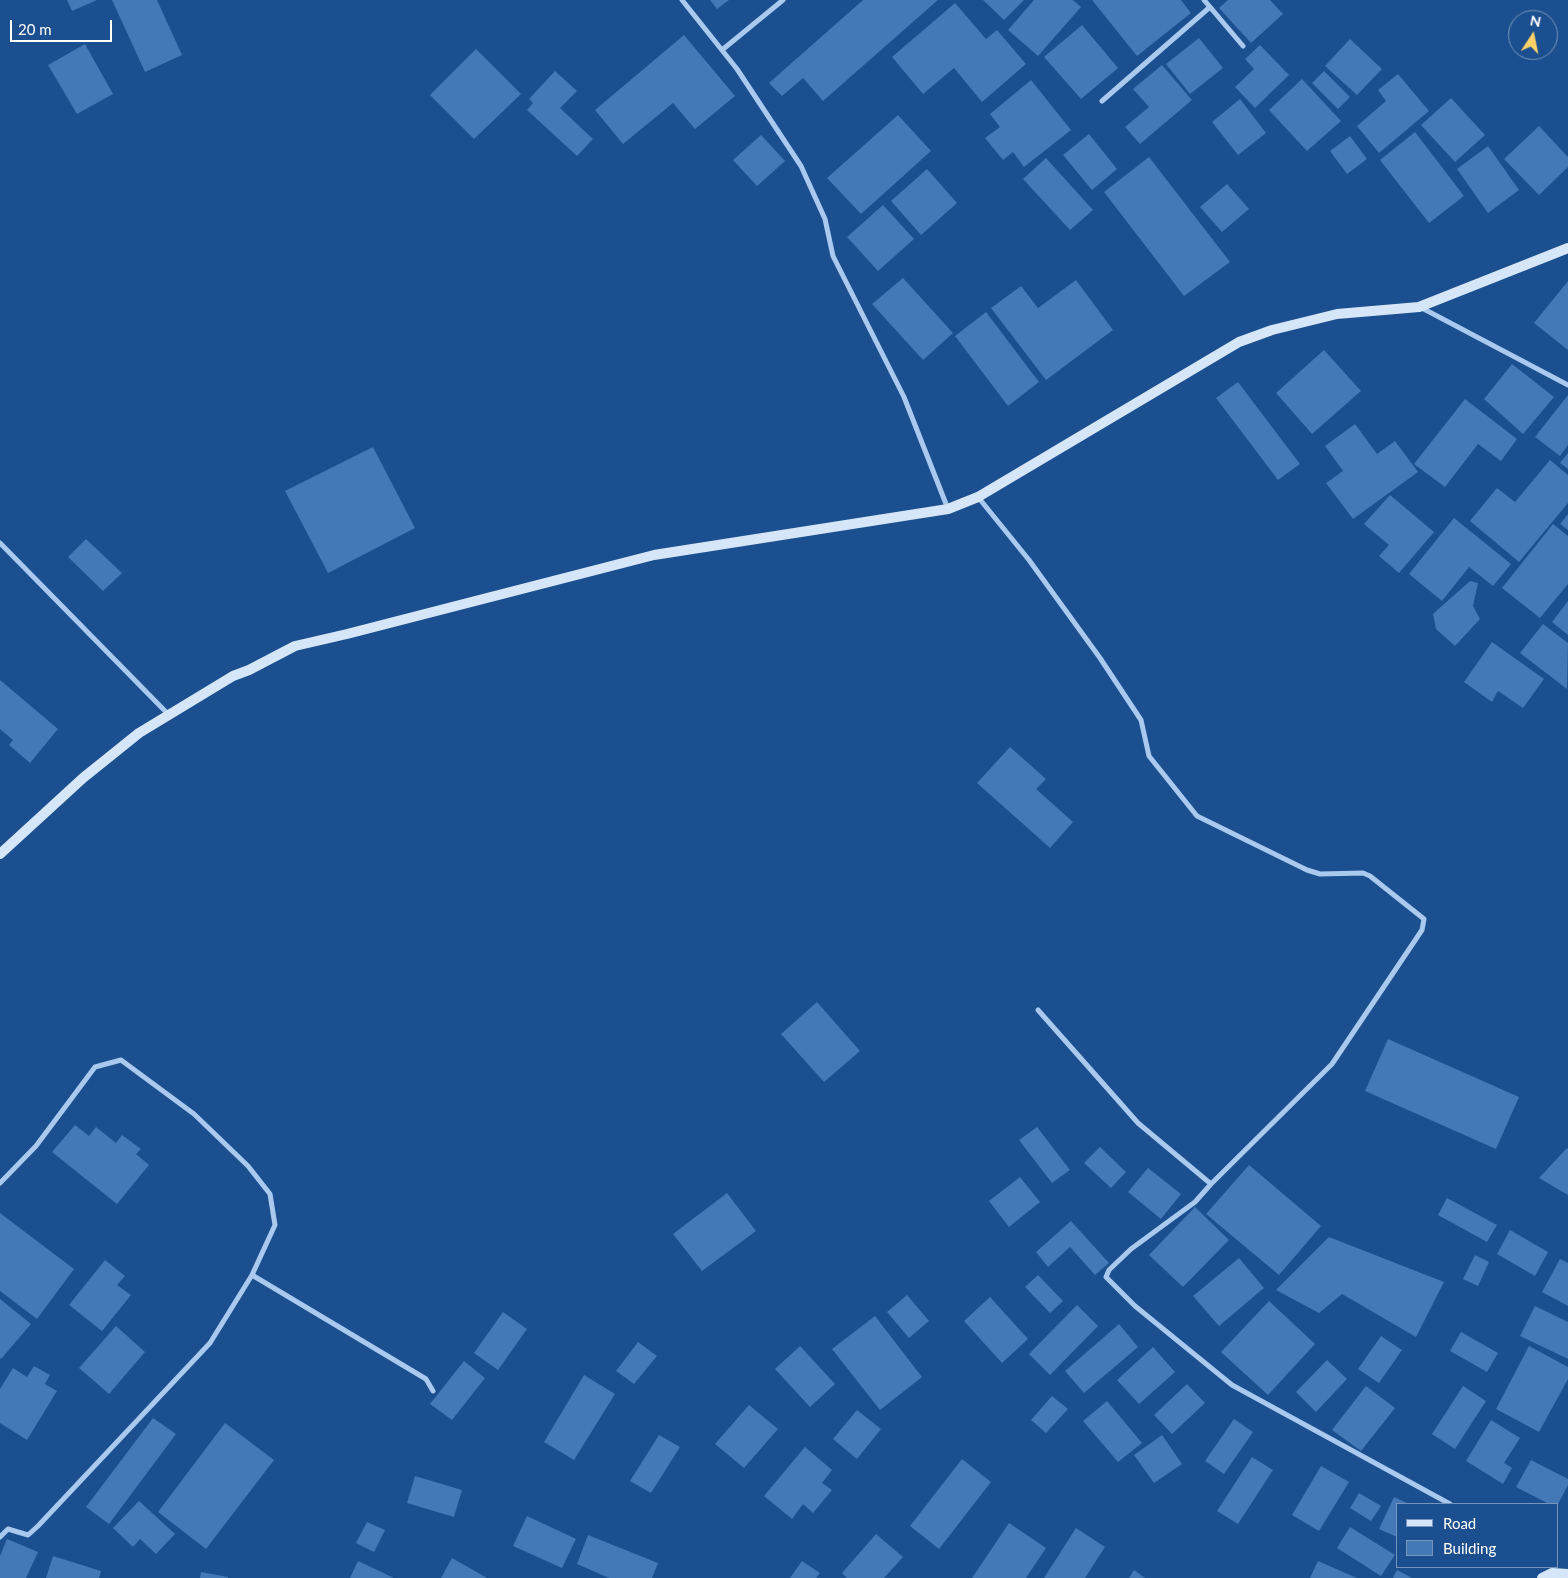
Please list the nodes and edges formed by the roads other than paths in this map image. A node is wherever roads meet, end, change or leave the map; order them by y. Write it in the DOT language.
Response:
graph roads {
  1 [pos="682,0"];
  2 [pos="783,0"];
  3 [pos="1204,0"];
  4 [pos="1210,7"];
  5 [pos="1243,46"];
  6 [pos="722,50"];
  7 [pos="1102,101"];
  8 [pos="1568,248"];
  9 [pos="1419,307"];
  10 [pos="1568,385"];
  11 [pos="978,497"];
  12 [pos="948,509"];
  13 [pos="0,543"];
  14 [pos="168,714"];
  15 [pos="0,854"];
  16 [pos="1038,1010"];
  17 [pos="0,1183"];
  18 [pos="1211,1184"];
  19 [pos="252,1275"];
  20 [pos="433,1391"];
  21 [pos="1448,1503"];
  22 [pos="0,1536"];
  23 [pos="1549,1570"];
  24 [pos="1568,1574"];
  25 [pos="1542,1578"];
  1 -- 6 [label="street"];
  2 -- 6 [label="street"];
  3 -- 4 [label="street"];
  4 -- 5 [label="street"];
  4 -- 7 [label="street"];
  6 -- 12 [label="street"];
  8 -- 9 [label="street"];
  9 -- 10 [label="street"];
  9 -- 11 [label="street"];
  11 -- 12 [label="street"];
  11 -- 18 [label="street"];
  12 -- 14 [label="street"];
  13 -- 14 [label="street"];
  14 -- 15 [label="street"];
  16 -- 18 [label="street"];
  17 -- 19 [label="street"];
  18 -- 21 [label="street"];
  19 -- 20 [label="street"];
  19 -- 22 [label="street"];
  23 -- 24 [label="street"];
  23 -- 25 [label="street"];
}
